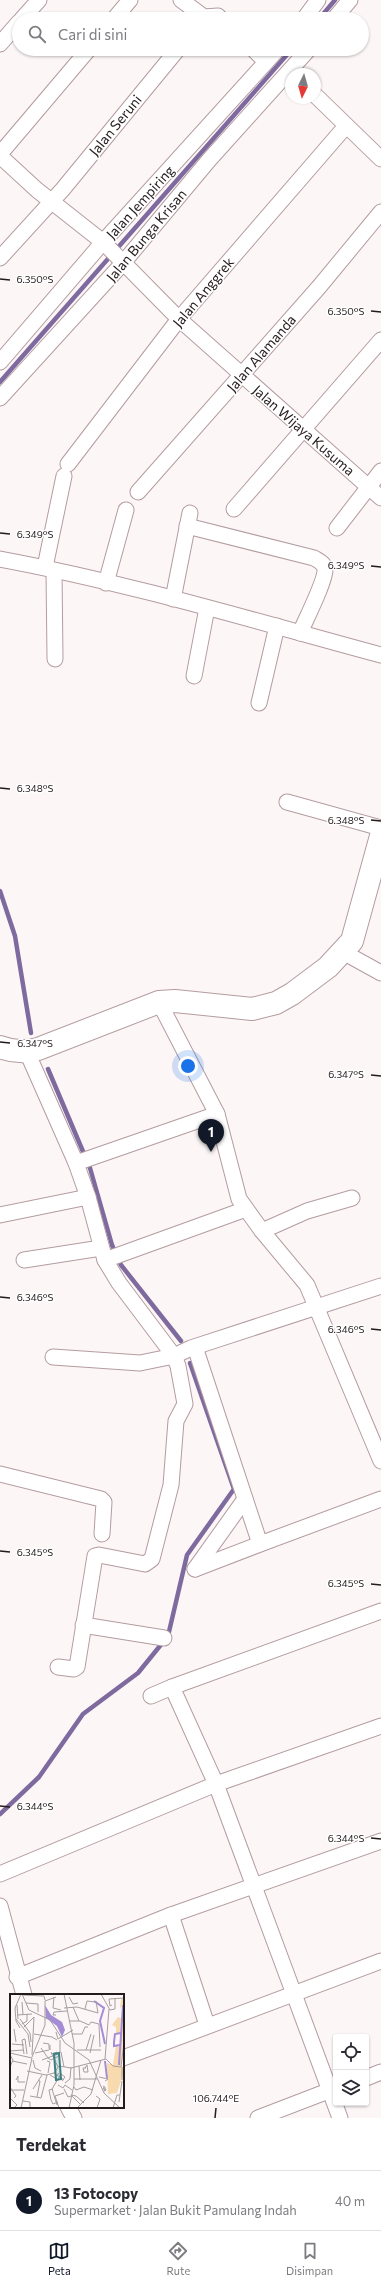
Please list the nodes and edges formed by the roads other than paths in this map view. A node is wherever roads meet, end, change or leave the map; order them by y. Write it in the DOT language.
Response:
graph roads {
  1 [pos="39,0"];
  2 [pos="130,0"];
  3 [pos="181,0"];
  4 [pos="318,0"];
  5 [pos="350,0"];
  6 [pos="28,12"];
  7 [pos="120,12"];
  8 [pos="196,12"];
  9 [pos="309,12"];
  10 [pos="340,12"];
  11 [pos="12,30"];
  12 [pos="0,44"];
  13 [pos="83,56"];
  14 [pos="172,56"];
  15 [pos="260,56"];
  16 [pos="272,56"];
  17 [pos="304,56"];
  18 [pos="266,62"];
  19 [pos="295,68"];
  20 [pos="285,79"];
  21 [pos="321,101"];
  22 [pos="346,126"];
  23 [pos="0,155"];
  24 [pos="381,159"];
  25 [pos="52,201"];
  26 [pos="381,212"];
  27 [pos="104,242"];
  28 [pos="0,258"];
  29 [pos="123,263"];
  30 [pos="179,319"];
  31 [pos="381,340"];
  32 [pos="0,362"];
  33 [pos="241,376"];
  34 [pos="0,398"];
  35 [pos="302,428"];
  36 [pos="381,471"];
  37 [pos="368,487"];
  38 [pos="138,492"];
  39 [pos="381,498"];
  40 [pos="234,509"];
  41 [pos="126,510"];
  42 [pos="337,528"];
  43 [pos="0,559"];
  44 [pos="49,569"];
  45 [pos="106,583"];
  46 [pos="173,598"];
  47 [pos="207,608"];
  48 [pos="277,626"];
  49 [pos="300,633"];
  50 [pos="381,655"];
  51 [pos="55,659"];
  52 [pos="194,676"];
  53 [pos="259,702"];
  54 [pos="286,802"];
  55 [pos="381,828"];
  56 [pos="381,836"];
  57 [pos="343,952"];
  58 [pos="381,972"];
  59 [pos="159,1002"];
  60 [pos="0,1047"];
  61 [pos="27,1052"];
  62 [pos="217,1114"];
  63 [pos="83,1160"];
  64 [pos="88,1197"];
  65 [pos="352,1198"];
  66 [pos="246,1209"];
  67 [pos="0,1215"];
  68 [pos="262,1231"];
  69 [pos="106,1255"];
  70 [pos="24,1260"];
  71 [pos="381,1286"];
  72 [pos="318,1307"];
  73 [pos="195,1347"];
  74 [pos="174,1356"];
  75 [pos="53,1357"];
  76 [pos="381,1461"];
  77 [pos="0,1474"];
  78 [pos="245,1499"];
  79 [pos="381,1499"];
  80 [pos="102,1534"];
  81 [pos="260,1544"];
  82 [pos="381,1611"];
  83 [pos="83,1625"];
  84 [pos="164,1638"];
  85 [pos="58,1667"];
  86 [pos="172,1687"];
  87 [pos="151,1696"];
  88 [pos="381,1726"];
  89 [pos="216,1784"];
  90 [pos="381,1841"];
  91 [pos="0,1874"];
  92 [pos="254,1886"];
  93 [pos="0,1906"];
  94 [pos="171,1915"];
  95 [pos="381,1961"];
  96 [pos="17,1977"];
  97 [pos="294,1992"];
  98 [pos="24,1994"];
  99 [pos="207,2026"];
  100 [pos="124,2058"];
  101 [pos="381,2072"];
  102 [pos="369,2077"];
  103 [pos="333,2089"];
  104 [pos="337,2106"];
  105 [pos="69,2108"];
  106 [pos="74,2118"];
  107 [pos="258,2118"];
  108 [pos="340,2118"];
  1 -- 6 [label="street"];
  2 -- 7 [label="street"];
  3 -- 8 [label="street"];
  4 -- 9 [label="street"];
  5 -- 10 [label="street"];
  11 -- 12 [label="street"];
  13 -- 23 [label="street"];
  14 -- 25 [label="street, Jalan Seruni"];
  15 -- 18 [label="street"];
  16 -- 18 [label="street, Jalan Jempiring"];
  17 -- 19 [label="street, Jalan Bunga Krisan"];
  18 -- 27 [label="street, Jalan Jempiring"];
  20 -- 29 [label="street, Jalan Bunga Krisan"];
  21 -- 22 [label="street"];
  22 -- 24 [label="street"];
  22 -- 30 [label="street, Jalan Anggrek"];
  23 -- 25 [label="street, Jalan Jempiring"];
  25 -- 27 [label="street, Jalan Jempiring"];
  25 -- 28 [label="street, Jalan Seruni"];
  26 -- 33 [label="street, Jalan Alamanda"];
  27 -- 29 [label="street, Jalan Wijaya Kusuma"];
  27 -- 32 [label="street"];
  29 -- 30 [label="street, Jalan Wijaya Kusuma"];
  29 -- 34 [label="street, Jalan Bunga Krisan"];
  30 -- 33 [label="street, Jalan Wijaya Kusuma"];
  30 -- 44 [label="street, Jalan Anggrek"];
  31 -- 35 [label="street"];
  33 -- 35 [label="street, Jalan Wijaya Kusuma"];
  33 -- 38 [label="street, Jalan Alamanda"];
  35 -- 37 [label="street, Jalan Wijaya Kusuma"];
  35 -- 40 [label="street"];
  36 -- 37 [label="street"];
  37 -- 39 [label="street, Jalan Wijaya Kusuma"];
  37 -- 42 [label="street"];
  41 -- 45 [label="street"];
  43 -- 44 [label="street"];
  44 -- 45 [label="street"];
  44 -- 51 [label="street"];
  45 -- 46 [label="street"];
  46 -- 47 [label="street"];
  46 -- 49 [label="street"];
  47 -- 48 [label="street"];
  47 -- 52 [label="street"];
  48 -- 49 [label="street"];
  48 -- 53 [label="street"];
  49 -- 50 [label="street"];
  54 -- 55 [label="street"];
  56 -- 57 [label="main road"];
  57 -- 58 [label="street"];
  57 -- 59 [label="main road"];
  59 -- 61 [label="main road"];
  59 -- 62 [label="street"];
  60 -- 61 [label="main road"];
  61 -- 63 [label="street"];
  62 -- 63 [label="street"];
  62 -- 66 [label="street"];
  63 -- 64 [label="street"];
  64 -- 67 [label="street"];
  64 -- 69 [label="street"];
  65 -- 68 [label="street"];
  66 -- 68 [label="street"];
  66 -- 69 [label="street"];
  68 -- 72 [label="street"];
  69 -- 70 [label="street"];
  69 -- 74 [label="street"];
  71 -- 72 [label="street"];
  72 -- 73 [label="street"];
  72 -- 76 [label="street"];
  73 -- 74 [label="street"];
  73 -- 78 [label="street"];
  74 -- 75 [label="street"];
  74 -- 83 [label="street"];
  77 -- 80 [label="street"];
  78 -- 81 [label="street"];
  78 -- 81 [label="street"];
  79 -- 81 [label="street"];
  82 -- 86 [label="street"];
  83 -- 84 [label="street"];
  83 -- 85 [label="street"];
  86 -- 87 [label="street"];
  86 -- 89 [label="street"];
  88 -- 89 [label="street"];
  89 -- 91 [label="street"];
  89 -- 92 [label="street"];
  90 -- 92 [label="street"];
  92 -- 94 [label="street"];
  92 -- 97 [label="street"];
  93 -- 96 [label="street"];
  94 -- 96 [label="street"];
  94 -- 99 [label="street"];
  95 -- 97 [label="street"];
  96 -- 98 [label="street"];
  97 -- 99 [label="street"];
  97 -- 103 [label="street"];
  99 -- 100 [label="street"];
  101 -- 102 [label="street"];
  103 -- 107 [label="street"];
  104 -- 108 [label="street"];
  105 -- 106 [label="street"];
}
